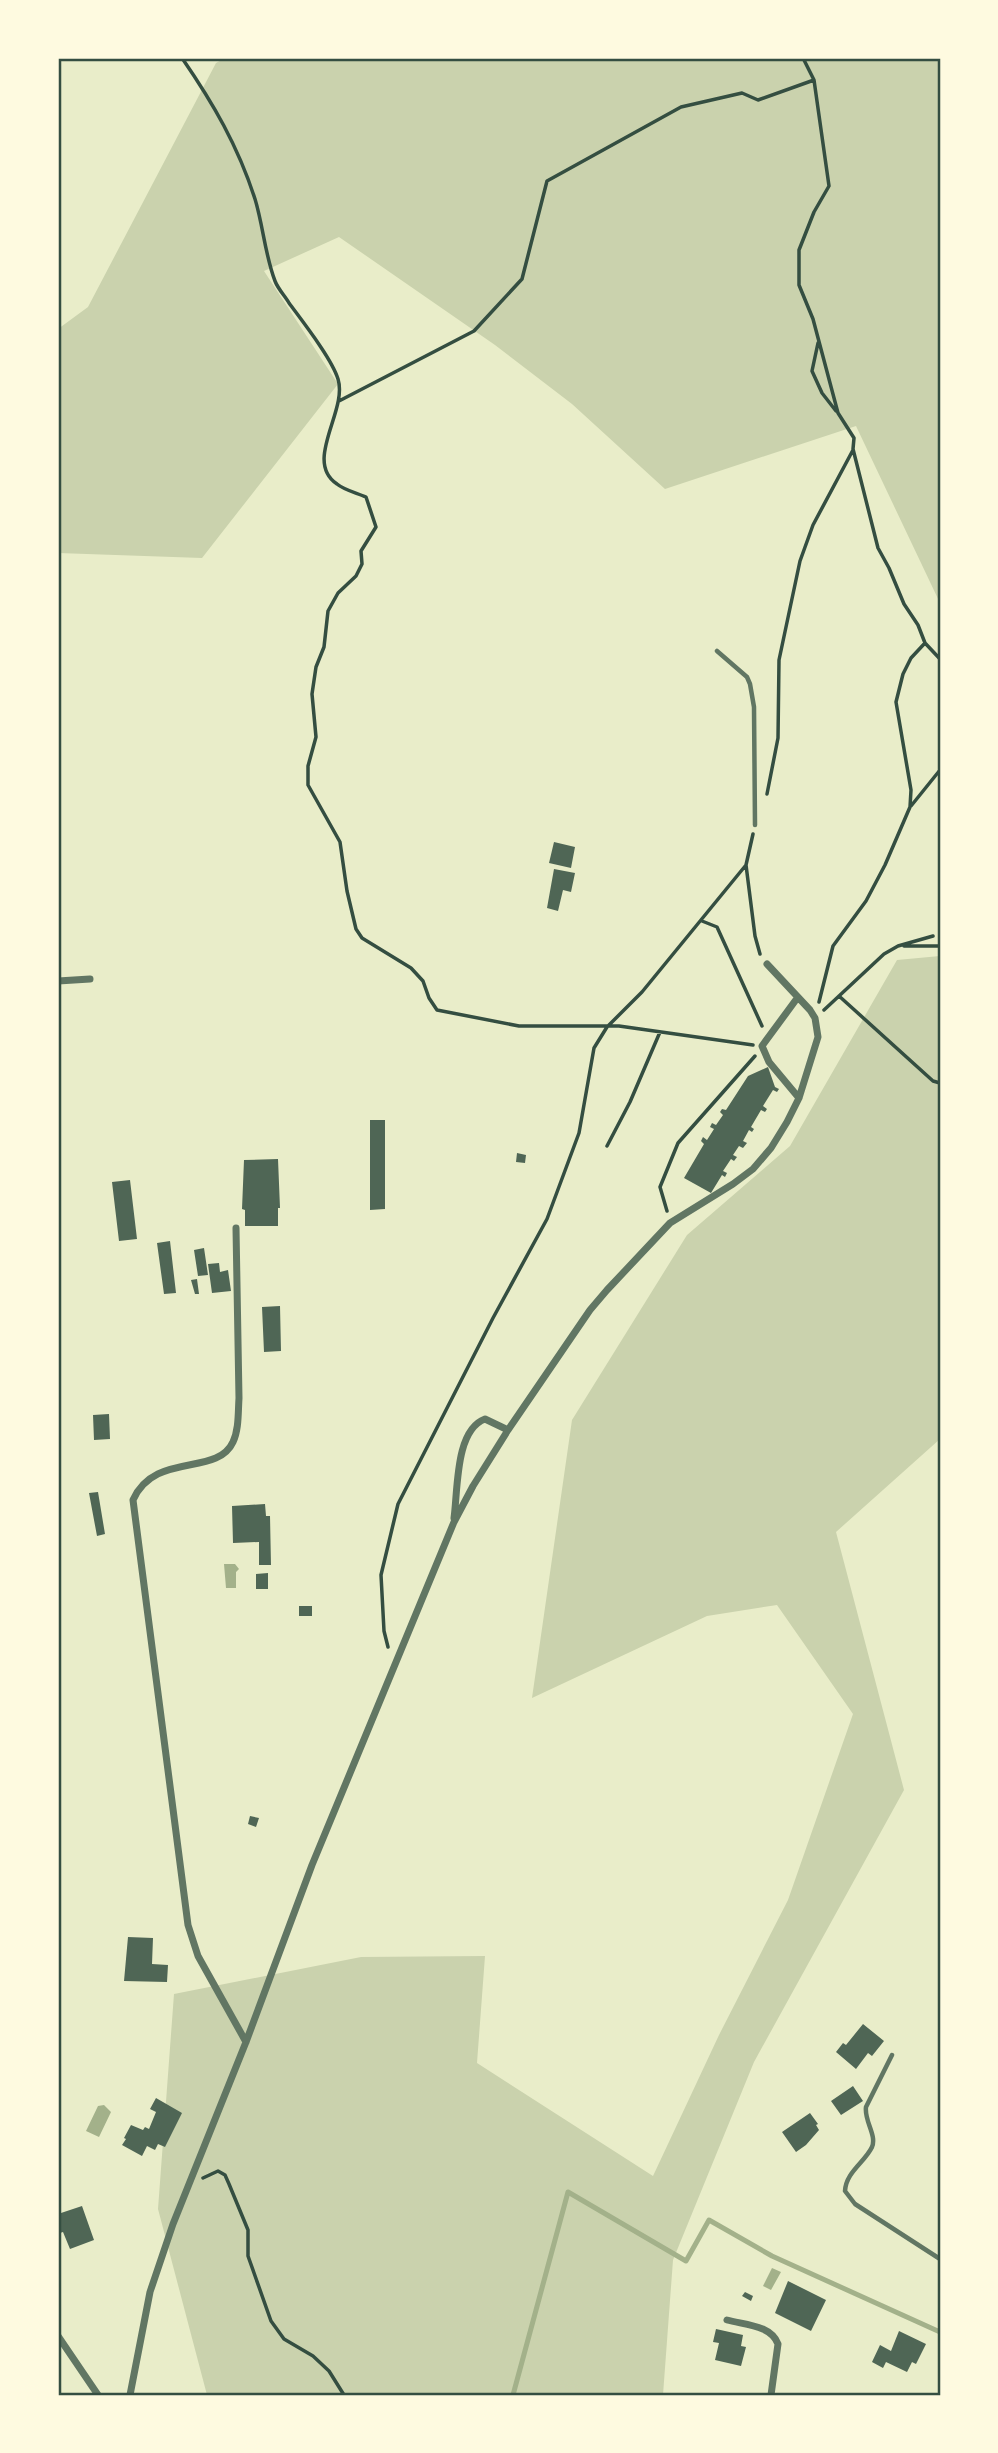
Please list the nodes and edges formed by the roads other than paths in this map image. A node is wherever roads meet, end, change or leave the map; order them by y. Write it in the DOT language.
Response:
graph roads {
  1 [pos="717,651"];
  2 [pos="755,825"];
  3 [pos="767,964"];
  4 [pos="90,979"];
  5 [pos="58,981"];
  6 [pos="798,998"];
  7 [pos="799,1098"];
  8 [pos="236,1228"];
  9 [pos="508,1430"];
  10 [pos="454,1522"];
  11 [pos="246,2042"];
  12 [pos="892,2054"];
  13 [pos="940,2259"];
  14 [pos="727,2320"];
  15 [pos="58,2336"];
  16 [pos="98,2395"];
  17 [pos="130,2395"];
  18 [pos="771,2395"];
  1 -- 2 [label="lane"];
  3 -- 6 [label="street"];
  4 -- 5 [label="street"];
  6 -- 7 [label="street"];
  6 -- 7 [label="street"];
  7 -- 9 [label="street"];
  8 -- 11 [label="street"];
  9 -- 10 [label="street"];
  9 -- 10 [label="street"];
  10 -- 11 [label="street"];
  11 -- 17 [label="street"];
  12 -- 13 [label="lane"];
  14 -- 18 [label="street"];
  15 -- 16 [label="street"];
}
